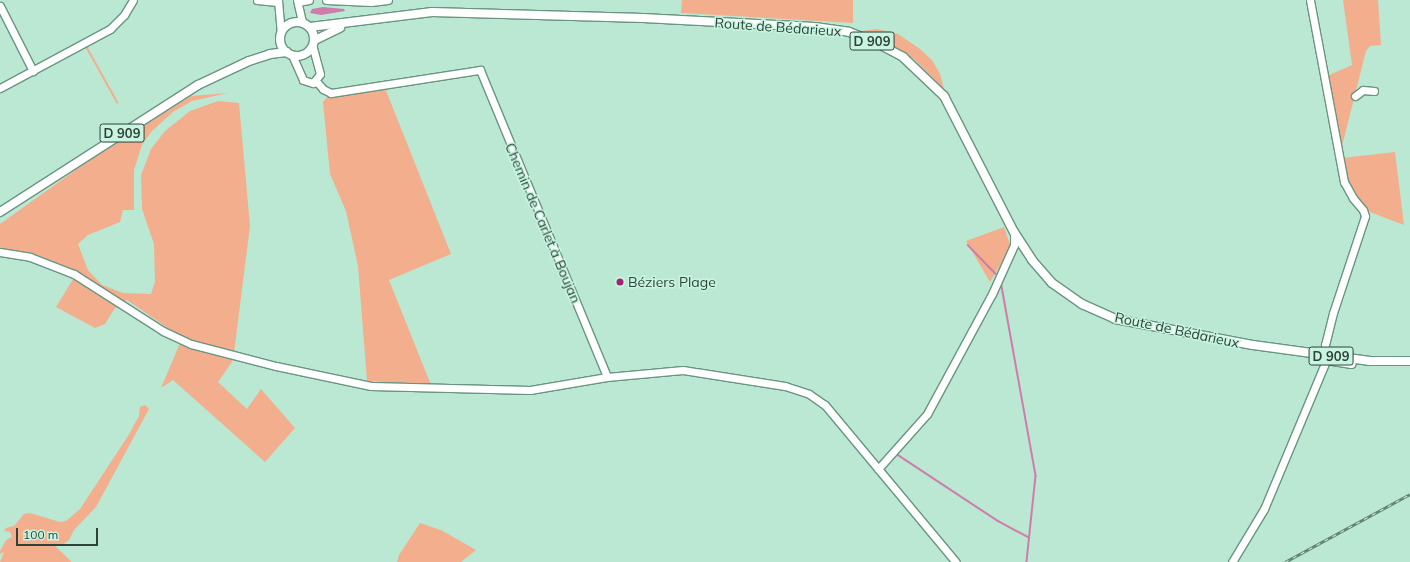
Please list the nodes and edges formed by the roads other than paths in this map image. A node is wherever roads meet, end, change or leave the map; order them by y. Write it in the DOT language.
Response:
graph roads {
  1 [pos="133,0"];
  2 [pos="257,0"];
  3 [pos="309,0"];
  4 [pos="326,0"];
  5 [pos="388,0"];
  6 [pos="1310,0"];
  7 [pos="277,1"];
  8 [pos="297,1"];
  9 [pos="0,6"];
  10 [pos="302,22"];
  11 [pos="354,22"];
  12 [pos="310,27"];
  13 [pos="281,36"];
  14 [pos="314,44"];
  15 [pos="290,54"];
  16 [pos="249,61"];
  17 [pos="33,71"];
  18 [pos="316,81"];
  19 [pos="0,88"];
  20 [pos="1374,91"];
  21 [pos="1355,96"];
  22 [pos="0,212"];
  23 [pos="1014,232"];
  24 [pos="0,252"];
  25 [pos="1325,357"];
  26 [pos="1410,361"];
  27 [pos="1410,364"];
  28 [pos="606,377"];
  29 [pos="878,468"];
  30 [pos="956,562"];
  31 [pos="1232,562"];
  1 -- 17 [label="street"];
  2 -- 7 [label="street"];
  3 -- 8 [label="street"];
  4 -- 5 [label="street"];
  6 -- 25 [label="street"];
  7 -- 13 [label="street"];
  8 -- 10 [label="street"];
  9 -- 17 [label="street"];
  10 -- 12 [label="main road"];
  10 -- 13 [label="main road"];
  11 -- 12 [label="main road, Route de Bédarieux / D 909"];
  11 -- 14 [label="main road, Route de Bédarieux / D 909"];
  11 -- 23 [label="main road, Route de Bédarieux / D 909"];
  12 -- 14 [label="main road"];
  13 -- 15 [label="main road"];
  13 -- 16 [label="main road, D 909"];
  14 -- 15 [label="main road"];
  14 -- 18 [label="street"];
  15 -- 16 [label="main road, D 909"];
  15 -- 18 [label="street"];
  16 -- 22 [label="main road, D 909"];
  17 -- 19 [label="street"];
  18 -- 28 [label="street, Chemin de Carlet à Boujan"];
  20 -- 21 [label="street"];
  23 -- 25 [label="main road, Route de Bédarieux / D 909"];
  23 -- 29 [label="street"];
  24 -- 28 [label="street"];
  25 -- 26 [label="main road, Route de Bédarieux / D 909"];
  25 -- 27 [label="main road, Route de Bédarieux / D 909"];
  25 -- 31 [label="street"];
  28 -- 29 [label="street"];
  29 -- 30 [label="street"];
}
